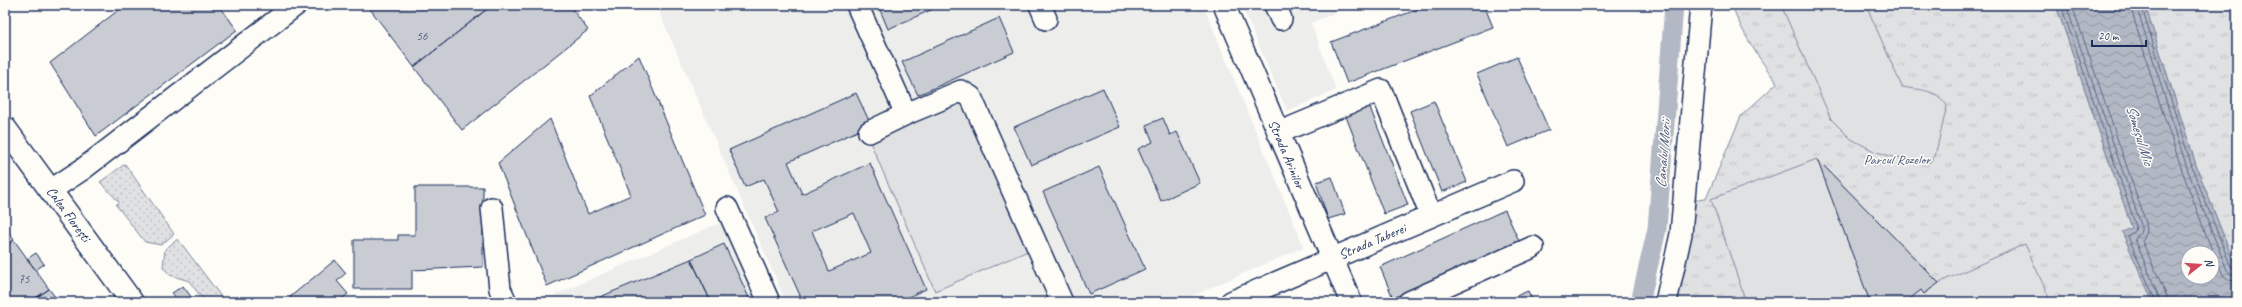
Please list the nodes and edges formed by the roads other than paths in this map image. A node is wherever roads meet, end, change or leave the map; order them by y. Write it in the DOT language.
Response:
graph roads {
  1 [pos="296,5"];
  2 [pos="857,5"];
  3 [pos="1224,5"];
  4 [pos="1701,5"];
  5 [pos="906,114"];
  6 [pos="5,128"];
  7 [pos="869,132"];
  8 [pos="1278,133"];
  9 [pos="1513,181"];
  10 [pos="51,190"];
  11 [pos="492,208"];
  12 [pos="727,208"];
  13 [pos="1431,216"];
  14 [pos="1533,247"];
  15 [pos="1331,258"];
  16 [pos="132,302"];
  17 [pos="506,302"];
  18 [pos="768,302"];
  19 [pos="1062,302"];
  20 [pos="1231,302"];
  21 [pos="1351,302"];
  22 [pos="1408,302"];
  23 [pos="1666,302"];
  1 -- 10 [label="street"];
  2 -- 5 [label="street"];
  3 -- 8 [label="street, Strada Arinilor"];
  4 -- 23 [label="street"];
  5 -- 7 [label="street"];
  5 -- 19 [label="street"];
  6 -- 10 [label="main road, Calea Florești"];
  8 -- 13 [label="street"];
  8 -- 15 [label="street, Strada Arinilor"];
  9 -- 13 [label="street, Strada Taberei"];
  10 -- 16 [label="main road, Calea Florești"];
  11 -- 17 [label="street"];
  12 -- 18 [label="street"];
  13 -- 15 [label="street, Strada Taberei"];
  14 -- 22 [label="street"];
  15 -- 20 [label="street, Strada Taberei"];
  15 -- 21 [label="street, Strada Arinilor"];
}
